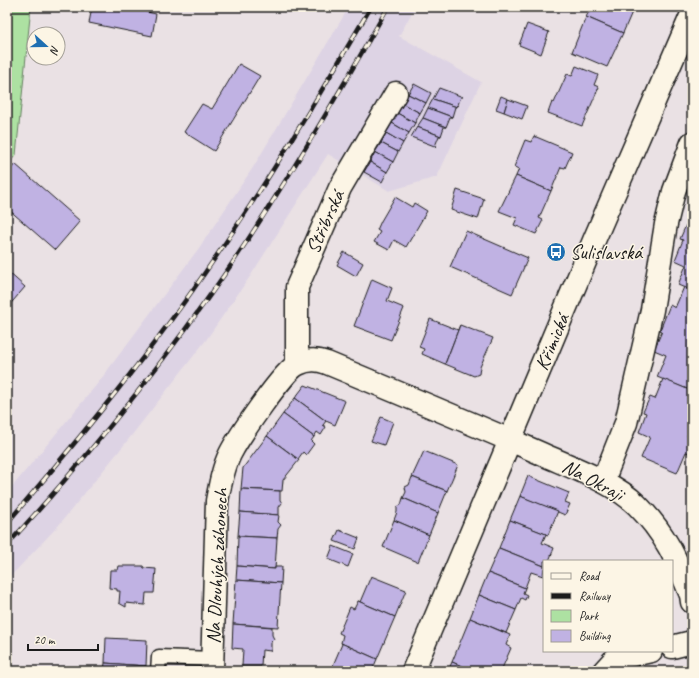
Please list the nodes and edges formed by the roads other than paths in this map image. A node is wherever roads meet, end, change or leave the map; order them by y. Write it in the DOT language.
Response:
graph roads {
  1 [pos="692,14"];
  2 [pos="396,93"];
  3 [pos="692,143"];
  4 [pos="297,364"];
  5 [pos="510,440"];
  6 [pos="603,481"];
  7 [pos="692,602"];
  8 [pos="692,642"];
  9 [pos="673,646"];
  10 [pos="646,652"];
  11 [pos="212,665"];
  12 [pos="158,671"];
  13 [pos="413,671"];
  14 [pos="604,671"];
  1 -- 5 [label="street, Křimická"];
  2 -- 4 [label="street, Stříbrská"];
  3 -- 6 [label="street"];
  4 -- 5 [label="street"];
  4 -- 11 [label="street, Na Dlouhých záhonech"];
  5 -- 6 [label="street, Na Okraji"];
  5 -- 13 [label="street, Křimická"];
  6 -- 7 [label="street, Na Okraji"];
  8 -- 9 [label="street"];
  10 -- 14 [label="street"];
  11 -- 12 [label="lane"];
}
